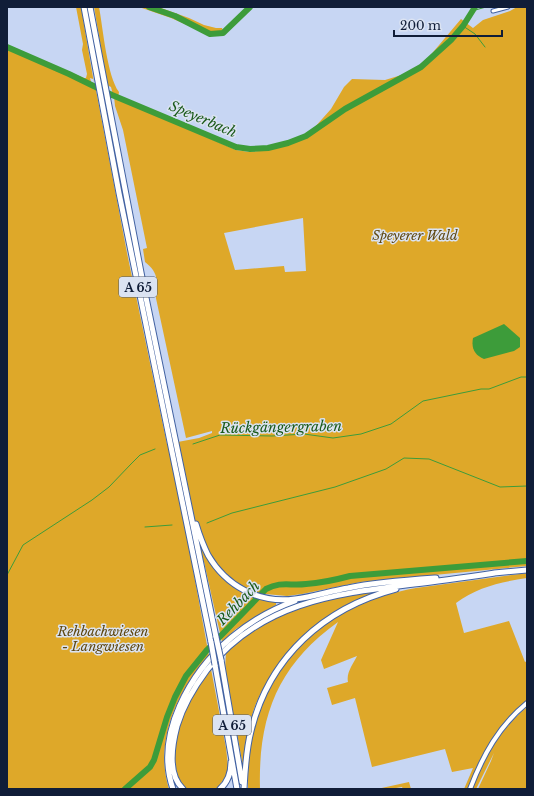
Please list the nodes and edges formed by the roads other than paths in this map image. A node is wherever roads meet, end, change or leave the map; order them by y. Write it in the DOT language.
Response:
graph roads {
  1 [pos="84,7"];
  2 [pos="90,7"];
  3 [pos="508,7"];
  4 [pos="494,11"];
  5 [pos="190,508"];
  6 [pos="527,570"];
  7 [pos="495,573"];
  8 [pos="414,584"];
  9 [pos="306,598"];
  10 [pos="527,703"];
  11 [pos="231,751"];
  12 [pos="173,789"];
  13 [pos="183,789"];
  14 [pos="220,789"];
  15 [pos="238,789"];
  16 [pos="244,789"];
  17 [pos="470,789"];
  1 -- 11 [label="highway, A 65, bridge"];
  2 -- 5 [label="highway, A 65"];
  3 -- 4 [label="street"];
  5 -- 9 [label="highway"];
  5 -- 16 [label="highway, A 65, bridge"];
  6 -- 7 [label="highway"];
  7 -- 8 [label="highway"];
  7 -- 9 [label="highway"];
  8 -- 13 [label="highway"];
  8 -- 16 [label="highway"];
  9 -- 12 [label="highway"];
  10 -- 17 [label="main road"];
  11 -- 14 [label="highway"];
  11 -- 15 [label="highway, A 65"];
}
